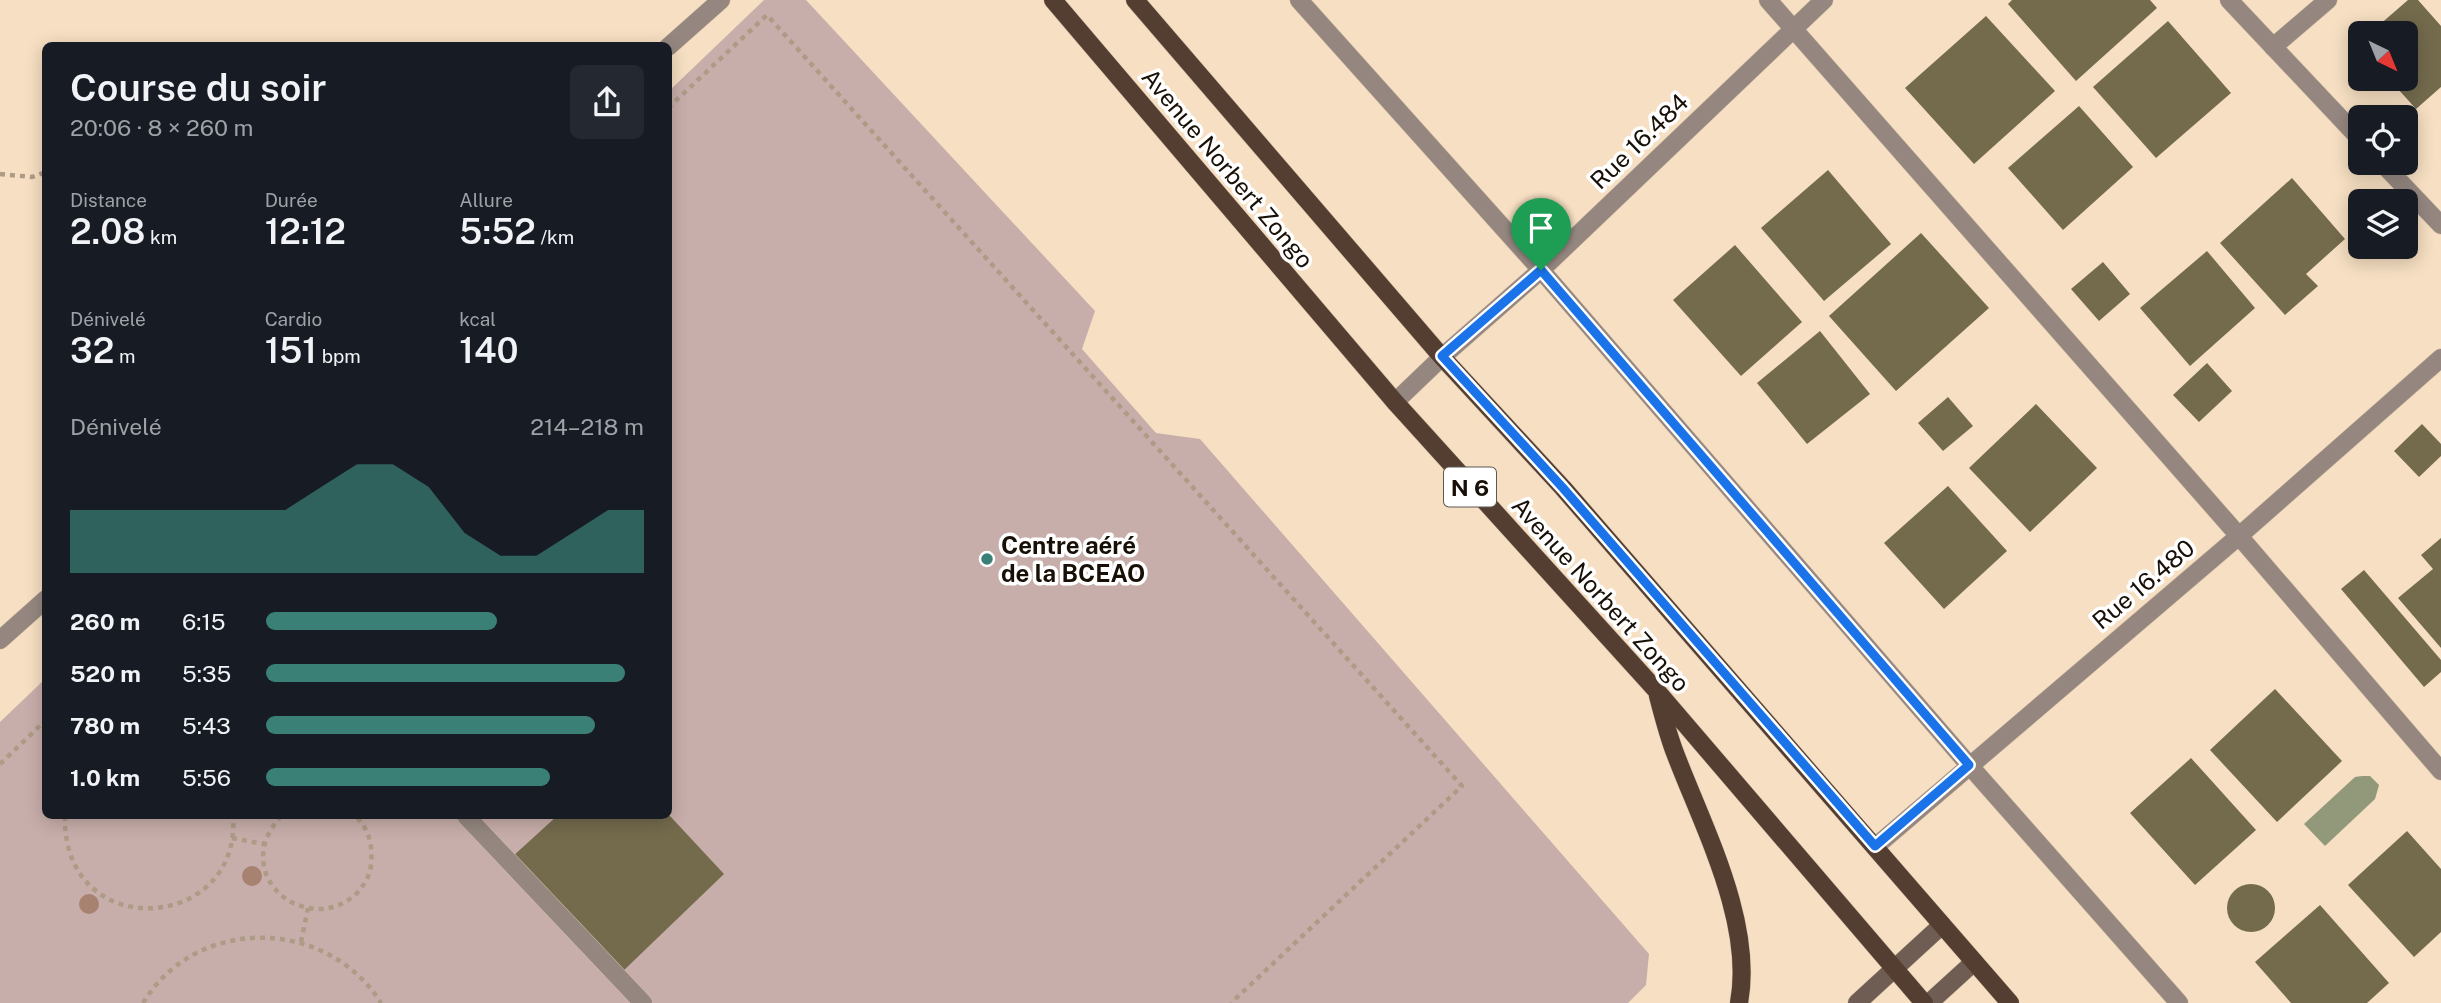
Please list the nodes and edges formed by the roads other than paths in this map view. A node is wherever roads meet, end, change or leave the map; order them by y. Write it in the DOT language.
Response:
graph roads {
  1 [pos="721,0"];
  2 [pos="1053,0"];
  3 [pos="1135,0"];
  4 [pos="1299,0"];
  5 [pos="1768,0"];
  6 [pos="1824,0"];
  7 [pos="2229,0"];
  8 [pos="2328,0"];
  9 [pos="1792,28"];
  10 [pos="672,43"];
  11 [pos="2273,47"];
  12 [pos="2348,126"];
  13 [pos="2393,175"];
  14 [pos="2441,225"];
  15 [pos="1541,270"];
  16 [pos="1442,356"];
  17 [pos="2441,358"];
  18 [pos="1395,402"];
  19 [pos="2239,536"];
  20 [pos="42,603"];
  21 [pos="0,640"];
  22 [pos="1656,690"];
  23 [pos="1969,765"];
  24 [pos="2441,771"];
  25 [pos="469,819"];
  26 [pos="1875,846"];
  27 [pos="1942,925"];
  28 [pos="1975,962"];
  29 [pos="1893,968"];
  30 [pos="643,1003"];
  31 [pos="1739,1003"];
  32 [pos="1857,1003"];
  33 [pos="1926,1003"];
  34 [pos="2010,1003"];
  35 [pos="2179,1003"];
  1 -- 10 [label="street"];
  2 -- 18 [label="main road, Avenue Norbert Zongo / N 6"];
  3 -- 16 [label="main road, Avenue Norbert Zongo / N 6"];
  4 -- 15 [label="street"];
  5 -- 9 [label="street"];
  6 -- 9 [label="street, Rue 16.484"];
  7 -- 11 [label="street"];
  8 -- 11 [label="street"];
  9 -- 15 [label="street, Rue 16.484"];
  9 -- 19 [label="street"];
  11 -- 12 [label="street"];
  13 -- 14 [label="street"];
  15 -- 16 [label="street, Rue 16.484"];
  15 -- 23 [label="street"];
  16 -- 18 [label="street, Rue 16.484"];
  16 -- 26 [label="main road, Avenue Norbert Zongo / N 6"];
  17 -- 19 [label="street, Rue 16.480"];
  18 -- 22 [label="main road, Avenue Norbert Zongo / N 6"];
  19 -- 23 [label="street, Rue 16.480"];
  19 -- 24 [label="street"];
  20 -- 21 [label="street"];
  22 -- 29 [label="main road, Avenue Norbert Zongo / N 6"];
  22 -- 31 [label="main road"];
  23 -- 26 [label="street, Rue 16.480"];
  23 -- 35 [label="street"];
  25 -- 30 [label="street"];
  26 -- 27 [label="main road, Avenue Norbert Zongo / N 6"];
  27 -- 28 [label="main road, N 6"];
  27 -- 29 [label="main road"];
  28 -- 33 [label="main road"];
  28 -- 34 [label="main road, N 6"];
  29 -- 32 [label="main road"];
  29 -- 33 [label="main road, N 6"];
}
